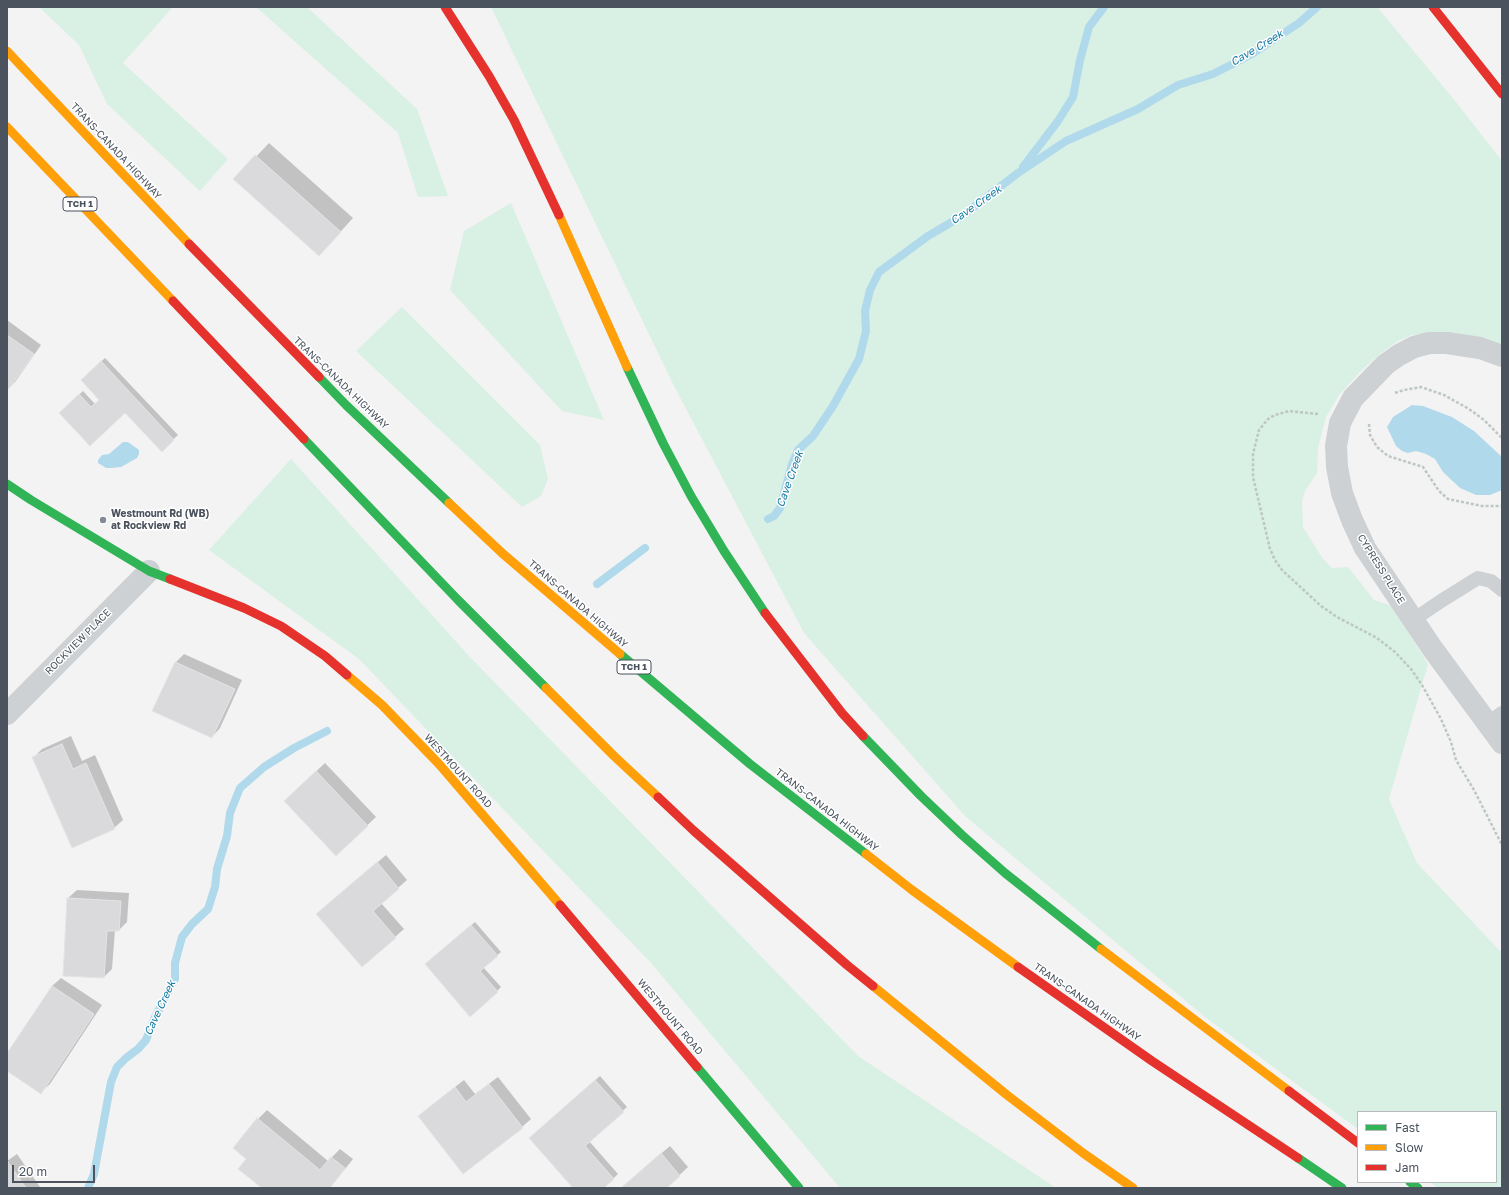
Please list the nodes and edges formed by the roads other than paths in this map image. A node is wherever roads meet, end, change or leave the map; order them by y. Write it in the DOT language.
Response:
graph roads {
  1 [pos="445,7"];
  2 [pos="1433,7"];
  3 [pos="7,51"];
  4 [pos="1502,94"];
  5 [pos="7,127"];
  6 [pos="66,202"];
  7 [pos="154,282"];
  8 [pos="1502,356"];
  9 [pos="7,484"];
  10 [pos="149,571"];
  11 [pos="1502,590"];
  12 [pos="1413,620"];
  13 [pos="7,714"];
  14 [pos="1495,718"];
  15 [pos="1502,743"];
  16 [pos="1357,1142"];
  17 [pos="799,1188"];
  18 [pos="1133,1188"];
  19 [pos="1342,1188"];
  1 -- 16 [label="main road"];
  2 -- 4 [label="main road"];
  3 -- 19 [label="main road, TRANS-CANADA HIGHWAY / TCH 1"];
  5 -- 7 [label="main road, TCH 1"];
  6 -- 7 [label="main road"];
  7 -- 18 [label="main road, TCH 1"];
  8 -- 12 [label="street, CYPRESS PLACE"];
  9 -- 10 [label="main road, WESTMOUNT ROAD"];
  10 -- 13 [label="street, ROCKVIEW PLACE"];
  10 -- 17 [label="main road, WESTMOUNT ROAD"];
  11 -- 12 [label="lane"];
  12 -- 14 [label="street, CYPRESS PLACE"];
  14 -- 15 [label="street, CYPRESS PLACE"];
}
